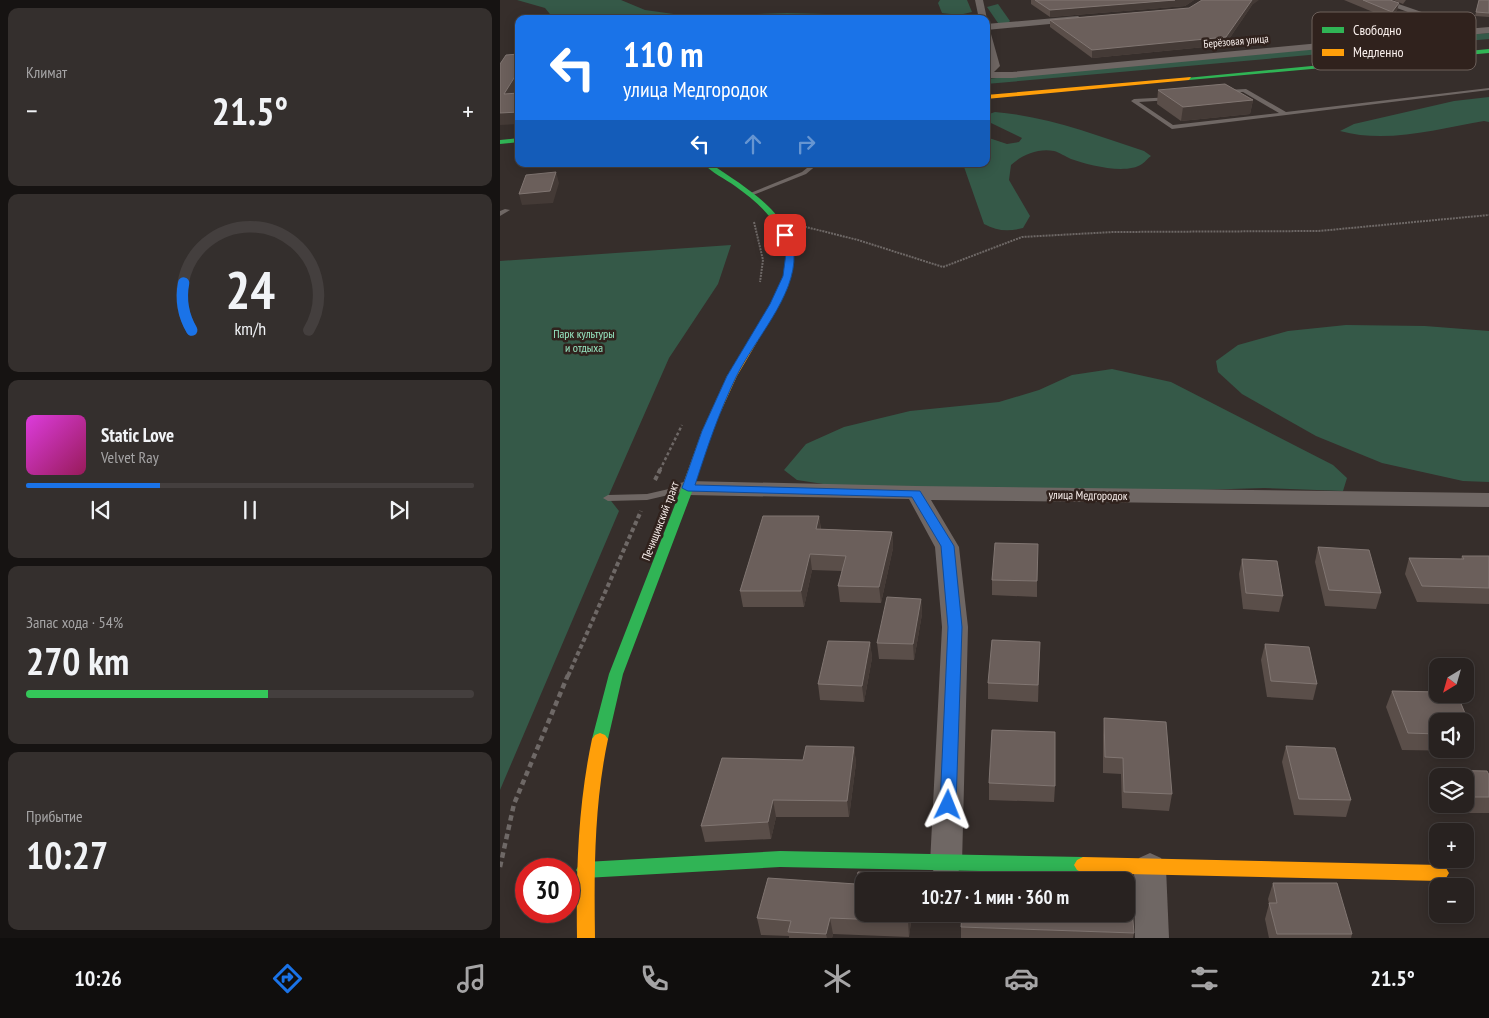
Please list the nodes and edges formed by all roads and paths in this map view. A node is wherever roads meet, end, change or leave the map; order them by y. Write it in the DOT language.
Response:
graph roads {
  1 [pos="979,0"];
  2 [pos="1379,0"];
  3 [pos="1414,12"];
  4 [pos="982,15"];
  5 [pos="1092,18"];
  6 [pos="990,27"];
  7 [pos="1489,30"];
  8 [pos="1476,31"];
  9 [pos="1312,46"];
  10 [pos="990,48"];
  11 [pos="1489,51"];
  12 [pos="1476,52"];
  13 [pos="1312,67"];
  14 [pos="990,70"];
  15 [pos="990,74"];
  16 [pos="1489,89"];
  17 [pos="1214,93"];
  18 [pos="990,97"];
  19 [pos="1174,97"];
  20 [pos="1284,112"];
  21 [pos="515,140"];
  22 [pos="500,142"];
  23 [pos="711,167"];
  24 [pos="812,167"];
  25 [pos="751,194"];
  26 [pos="1489,215"];
  27 [pos="778,220"];
  28 [pos="688,488"];
  29 [pos="916,494"];
  30 [pos="608,498"];
  31 [pos="1489,500"];
  32 [pos="946,864"];
  33 [pos="1150,868"];
  34 [pos="585,870"];
  35 [pos="1440,873"];
  36 [pos="586,938"];
  37 [pos="1152,938"];
  1 -- 4 [label="street"];
  2 -- 3 [label="street"];
  5 -- 6 [label="street"];
  7 -- 8 [label="street, Берёзовая улица"];
  9 -- 15 [label="street, Берёзовая улица"];
  10 -- 14 [label="street"];
  11 -- 12 [label="street"];
  13 -- 18 [label="street"];
  16 -- 20 [label="lane"];
  17 -- 20 [label="lane"];
  19 -- 20 [label="lane"];
  21 -- 22 [label="street"];
  23 -- 25 [label="street, Печищинский тракт"];
  24 -- 25 [label="lane"];
  25 -- 27 [label="street, Печищинский тракт"];
  26 -- 27 [label="path"];
  27 -- 28 [label="street, Печищинский тракт"];
  28 -- 29 [label="street, улица Медгородок"];
  28 -- 30 [label="lane"];
  28 -- 34 [label="street, Печищинский тракт"];
  29 -- 31 [label="street, улица Медгородок"];
  29 -- 32 [label="street"];
  32 -- 33 [label="street"];
  32 -- 34 [label="street"];
  33 -- 35 [label="street"];
  33 -- 37 [label="street"];
  34 -- 36 [label="street, Печищинский тракт"];
}
